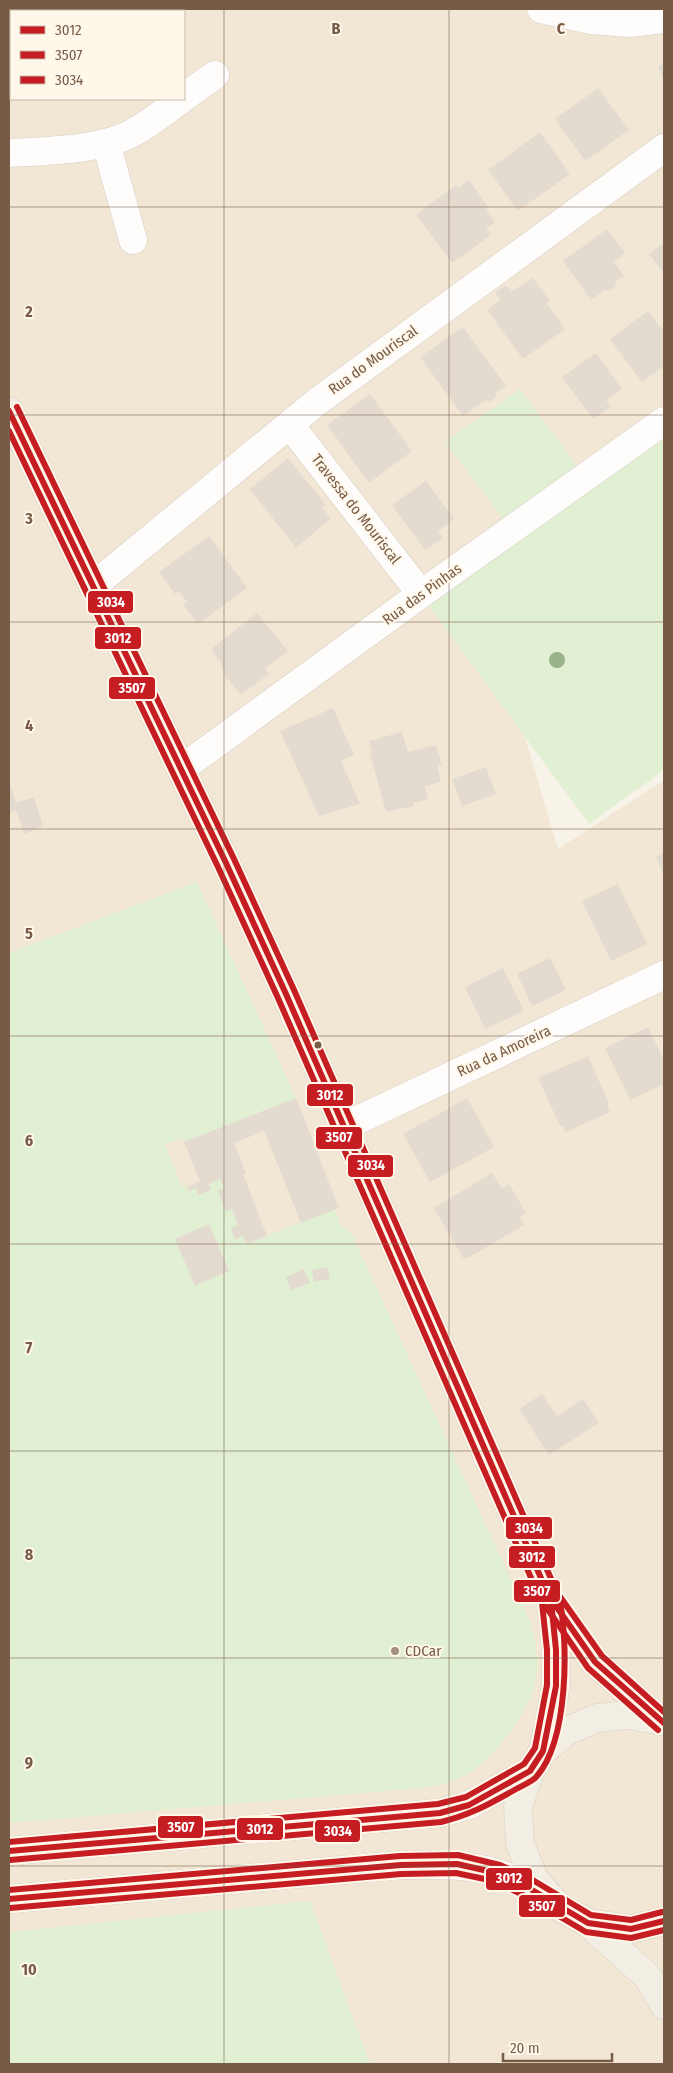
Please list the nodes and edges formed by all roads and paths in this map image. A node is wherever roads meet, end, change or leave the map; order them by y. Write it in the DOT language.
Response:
graph roads {
  1 [pos="541,9"];
  2 [pos="664,19"];
  3 [pos="215,75"];
  4 [pos="185,97"];
  5 [pos="180,100"];
  6 [pos="106,143"];
  7 [pos="664,148"];
  8 [pos="9,153"];
  9 [pos="133,240"];
  10 [pos="9,411"];
  11 [pos="664,421"];
  12 [pos="290,425"];
  13 [pos="93,586"];
  14 [pos="421,594"];
  15 [pos="181,769"];
  16 [pos="664,974"];
  17 [pos="343,1127"];
  18 [pos="551,1601"];
  19 [pos="662,1722"];
  20 [pos="537,1761"];
  21 [pos="9,1850"];
  22 [pos="9,1899"];
  23 [pos="559,1906"];
  24 [pos="664,1920"];
  25 [pos="588,1923"];
  26 [pos="664,2005"];
  1 -- 2 [label="street"];
  3 -- 4 [label="street"];
  5 -- 6 [label="street"];
  6 -- 8 [label="street"];
  6 -- 9 [label="street"];
  7 -- 12 [label="street, Rua do Mouriscal"];
  10 -- 13 [label="main road"];
  11 -- 14 [label="street, Rua das Pinhas"];
  12 -- 13 [label="street, Rua do Mouriscal"];
  12 -- 14 [label="street, Travessa do Mouriscal"];
  13 -- 15 [label="main road"];
  14 -- 15 [label="street, Rua das Pinhas"];
  15 -- 17 [label="main road"];
  16 -- 17 [label="street, Rua da Amoreira"];
  17 -- 18 [label="main road"];
  18 -- 19 [label="main road"];
  18 -- 20 [label="main road"];
  19 -- 20 [label="main road"];
  20 -- 21 [label="street"];
  20 -- 23 [label="main road"];
  22 -- 23 [label="street"];
  23 -- 25 [label="main road"];
  24 -- 25 [label="main road"];
  25 -- 26 [label="main road"];
}
